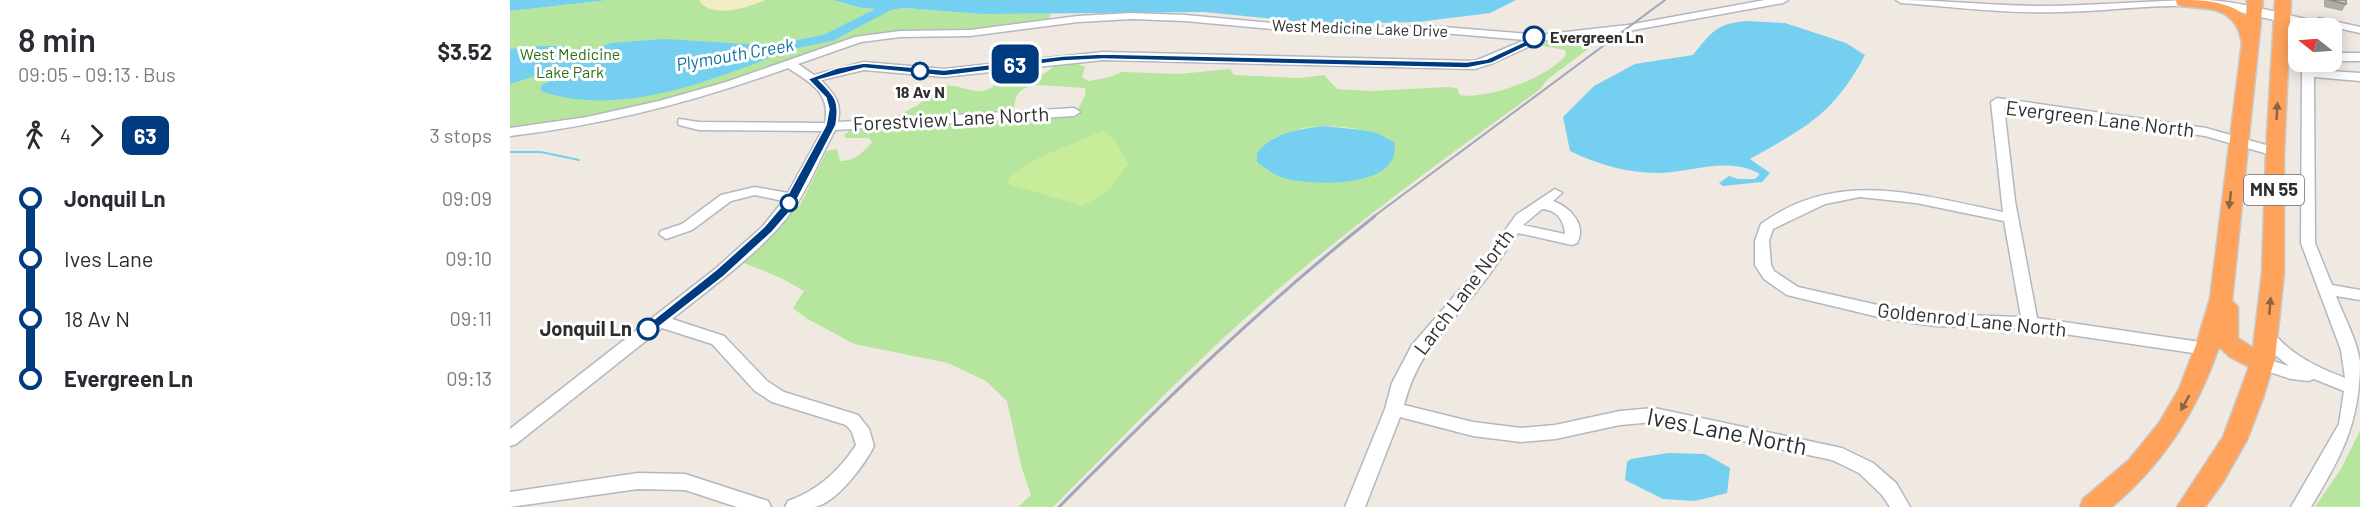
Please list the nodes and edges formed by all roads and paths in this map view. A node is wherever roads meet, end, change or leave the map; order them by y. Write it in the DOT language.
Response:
graph roads {
  1 [pos="1783,0"];
  2 [pos="1901,0"];
  3 [pos="2149,1"];
  4 [pos="2182,2"];
  5 [pos="2255,5"];
  6 [pos="2283,8"];
  7 [pos="2360,30"];
  8 [pos="2342,31"];
  9 [pos="2360,35"];
  10 [pos="1540,38"];
  11 [pos="2249,40"];
  12 [pos="2342,57"];
  13 [pos="2360,57"];
  14 [pos="792,66"];
  15 [pos="2309,72"];
  16 [pos="2337,72"];
  17 [pos="2360,76"];
  18 [pos="813,79"];
  19 [pos="1074,112"];
  20 [pos="684,122"];
  21 [pos="831,125"];
  22 [pos="510,132"];
  23 [pos="510,137"];
  24 [pos="2237,141"];
  25 [pos="2275,152"];
  26 [pos="1555,193"];
  27 [pos="792,198"];
  28 [pos="1536,206"];
  29 [pos="2011,218"];
  30 [pos="1514,228"];
  31 [pos="666,234"];
  32 [pos="2224,259"];
  33 [pos="2325,289"];
  34 [pos="2360,295"];
  35 [pos="659,321"];
  36 [pos="2030,323"];
  37 [pos="2266,336"];
  38 [pos="2207,349"];
  39 [pos="2260,363"];
  40 [pos="2323,377"];
  41 [pos="2353,388"];
  42 [pos="1394,410"];
  43 [pos="510,439"];
  44 [pos="510,500"];
  45 [pos="761,507"];
  46 [pos="795,507"];
  47 [pos="1355,507"];
  48 [pos="1900,507"];
  49 [pos="2092,507"];
  50 [pos="2190,507"];
  51 [pos="2301,507"];
  1 -- 10 [label="street, West Medicine Lake Drive"];
  2 -- 3 [label="street"];
  3 -- 4 [label="street"];
  4 -- 5 [label="street"];
  4 -- 11 [label="highway"];
  5 -- 6 [label="street"];
  5 -- 11 [label="highway, MN 55"];
  6 -- 7 [label="street"];
  25 -- 6 [label="highway, MN 55, one-way"];
  8 -- 9 [label="street"];
  10 -- 14 [label="street, West Medicine Lake Drive"];
  10 -- 18 [label="street"];
  11 -- 24 [label="highway, MN 55"];
  12 -- 13 [label="street"];
  14 -- 18 [label="street"];
  14 -- 22 [label="street, West Medicine Lake Drive"];
  14 -- 23 [label="street, West Medicine Lake Drive"];
  15 -- 33 [label="street"];
  16 -- 17 [label="street"];
  18 -- 21 [label="street"];
  19 -- 21 [label="street, Forestview Lane North"];
  20 -- 21 [label="street, Forestview Lane North"];
  21 -- 27 [label="street"];
  24 -- 25 [label="street, Evergreen Lane North"];
  24 -- 29 [label="street, Evergreen Lane North"];
  24 -- 32 [label="highway, MN 55, one-way"];
  37 -- 25 [label="highway, MN 55, one-way"];
  26 -- 28 [label="street, Larch Lane North"];
  27 -- 31 [label="street"];
  27 -- 35 [label="street"];
  28 -- 30 [label="street, Larch Lane North"];
  28 -- 30 [label="street"];
  29 -- 36 [label="street"];
  29 -- 36 [label="street, Goldenrod Lane North"];
  30 -- 42 [label="street, Larch Lane North"];
  32 -- 38 [label="highway, MN 55"];
  32 -- 39 [label="highway"];
  33 -- 34 [label="street"];
  33 -- 41 [label="street"];
  35 -- 43 [label="street"];
  35 -- 46 [label="street"];
  36 -- 38 [label="street, Goldenrod Lane North"];
  37 -- 39 [label="highway, MN 55"];
  37 -- 40 [label="street"];
  38 -- 49 [label="highway, MN 55, one-way"];
  39 -- 40 [label="street"];
  39 -- 50 [label="highway, MN 55"];
  40 -- 41 [label="street"];
  41 -- 51 [label="street"];
  42 -- 47 [label="street, Larch Lane North"];
  42 -- 48 [label="street, Ives Lane North"];
  44 -- 45 [label="street"];
}
